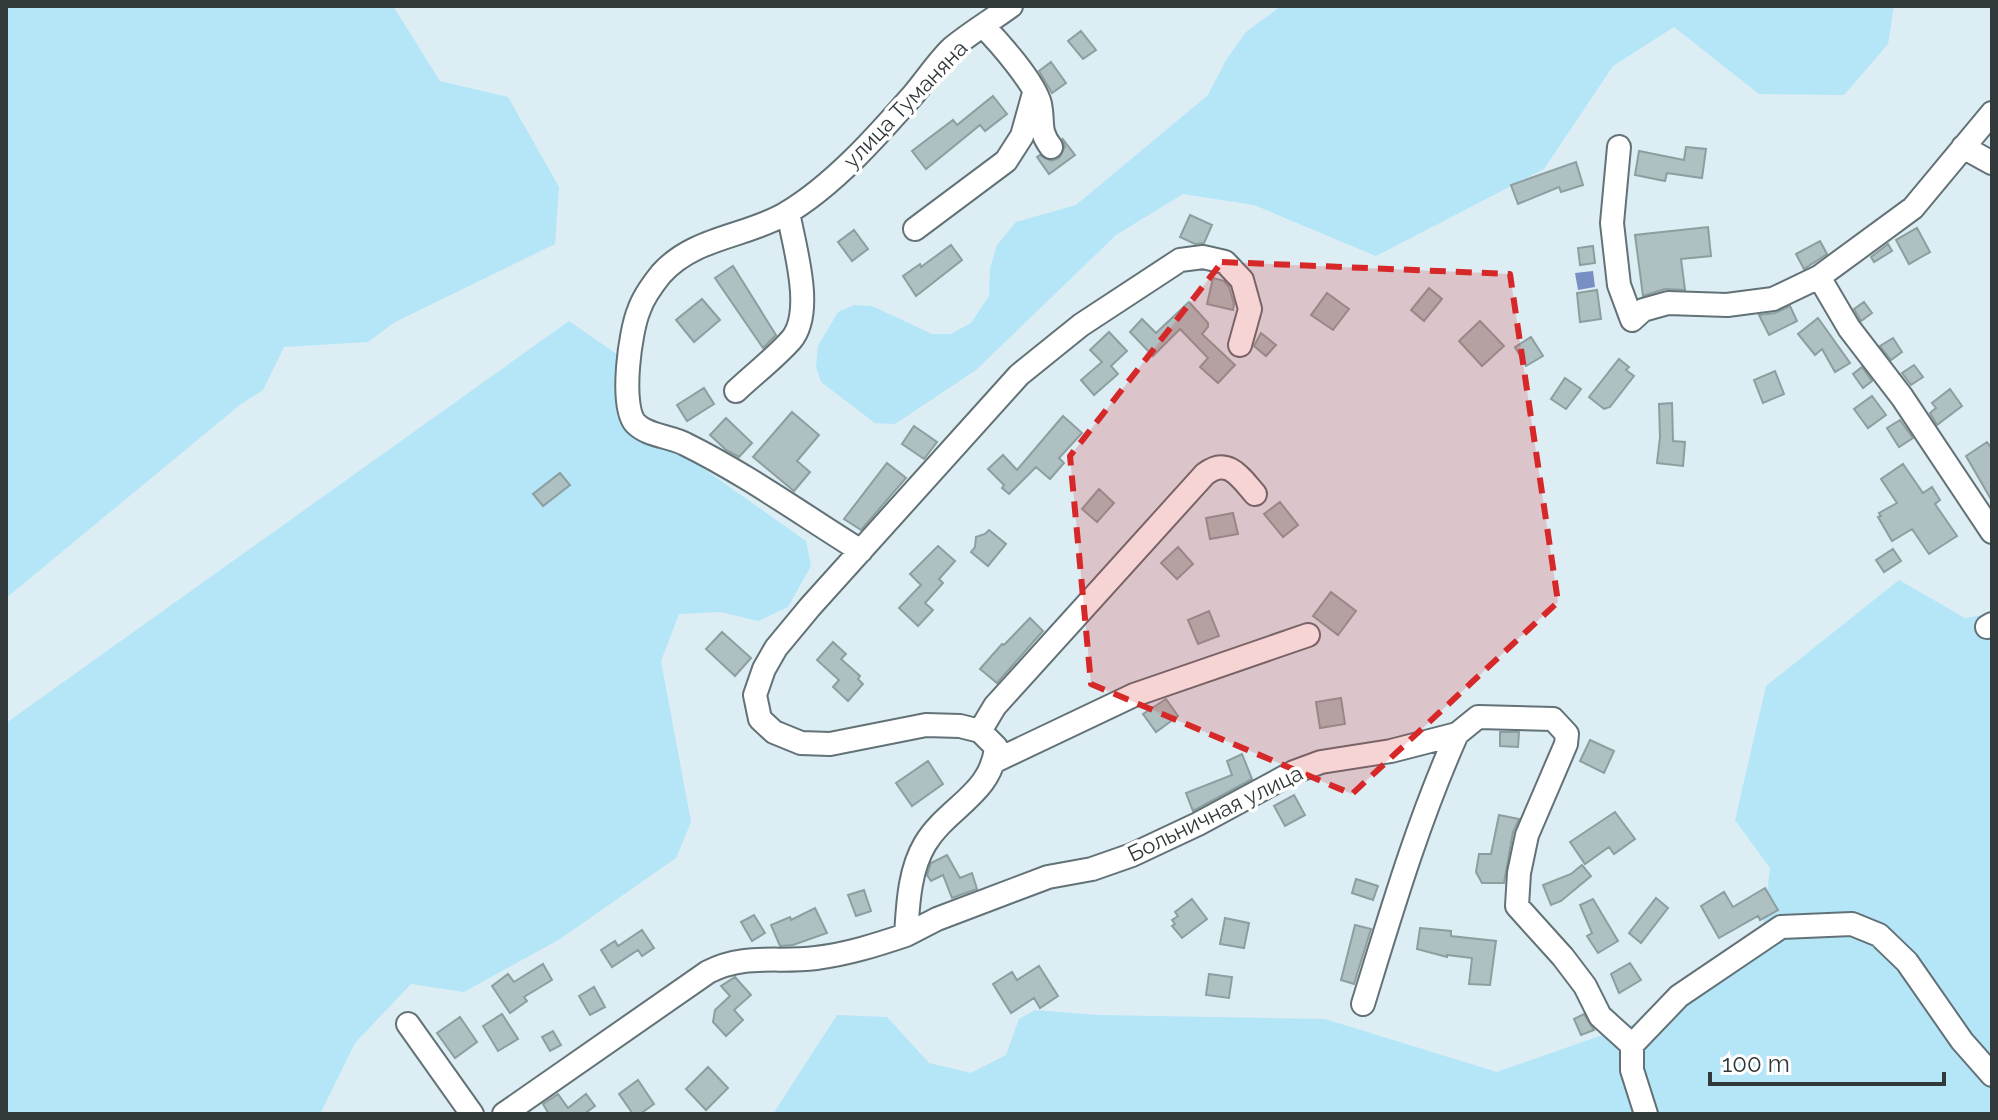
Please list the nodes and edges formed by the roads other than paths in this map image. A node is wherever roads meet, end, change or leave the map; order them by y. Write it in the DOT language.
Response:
graph roads {
  1 [pos="1011,6"];
  2 [pos="983,26"];
  3 [pos="1034,93"];
  4 [pos="1992,113"];
  5 [pos="1051,147"];
  6 [pos="1619,147"];
  7 [pos="1963,147"];
  8 [pos="1992,163"];
  9 [pos="788,212"];
  10 [pos="915,229"];
  11 [pos="1819,277"];
  12 [pos="1240,345"];
  13 [pos="736,391"];
  14 [pos="1255,494"];
  15 [pos="1992,532"];
  16 [pos="861,551"];
  17 [pos="1308,635"];
  18 [pos="980,731"];
  19 [pos="1457,734"];
  20 [pos="995,761"];
  21 [pos="906,935"];
  22 [pos="1363,1004"];
  23 [pos="408,1024"];
  24 [pos="1632,1045"];
  25 [pos="1992,1075"];
  26 [pos="472,1114"];
  27 [pos="504,1114"];
  28 [pos="1646,1114"];
  1 -- 2 [label="street, улица Туманяна"];
  2 -- 3 [label="street"];
  2 -- 9 [label="street, улица Туманяна"];
  3 -- 5 [label="street"];
  3 -- 10 [label="street"];
  4 -- 7 [label="street"];
  6 -- 11 [label="street"];
  7 -- 8 [label="street"];
  7 -- 11 [label="street"];
  9 -- 13 [label="street"];
  9 -- 16 [label="street, улица Туманяна"];
  11 -- 15 [label="street"];
  12 -- 16 [label="street"];
  14 -- 18 [label="street"];
  16 -- 18 [label="street"];
  17 -- 20 [label="street"];
  18 -- 20 [label="street"];
  19 -- 21 [label="street, Больничная улица"];
  19 -- 22 [label="street"];
  19 -- 24 [label="street, Больничная улица"];
  20 -- 21 [label="street"];
  21 -- 27 [label="street, Больничная улица"];
  23 -- 26 [label="street"];
  24 -- 25 [label="street"];
  24 -- 28 [label="street"];
}
